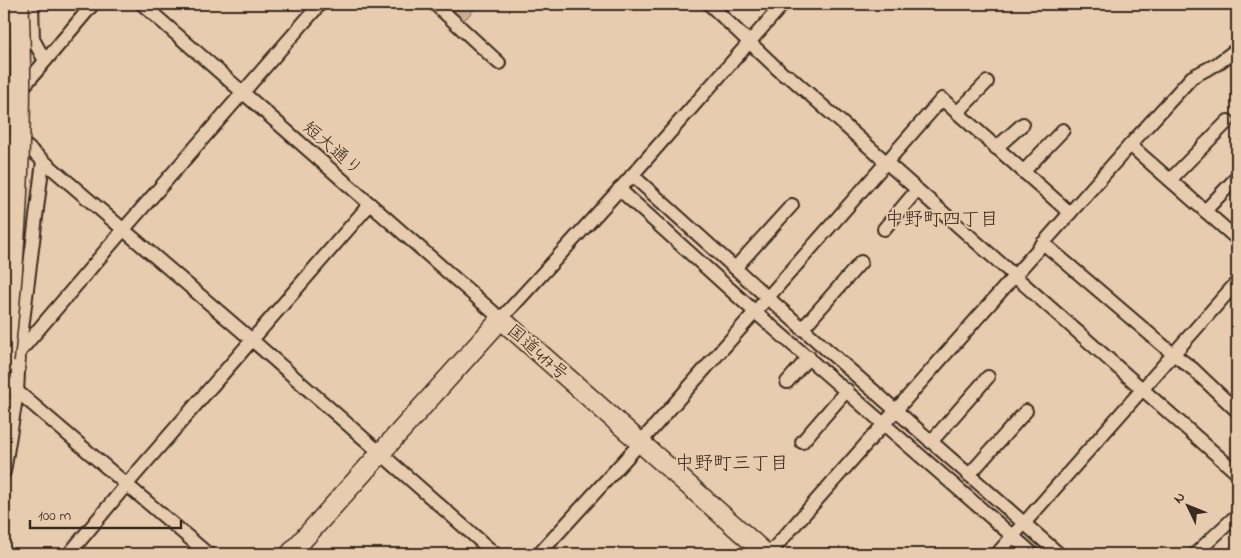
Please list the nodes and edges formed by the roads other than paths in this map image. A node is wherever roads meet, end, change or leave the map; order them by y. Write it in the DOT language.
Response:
graph roads {
  1 [pos="18,4"];
  2 [pos="32,4"];
  3 [pos="93,4"];
  4 [pos="142,4"];
  5 [pos="320,4"];
  6 [pos="435,4"];
  7 [pos="709,4"];
  8 [pos="783,4"];
  9 [pos="749,43"];
  10 [pos="1237,49"];
  11 [pos="45,61"];
  12 [pos="499,63"];
  13 [pos="987,82"];
  14 [pos="243,92"];
  15 [pos="4,110"];
  16 [pos="957,113"];
  17 [pos="1228,121"];
  18 [pos="1023,124"];
  19 [pos="4,127"];
  20 [pos="1063,130"];
  21 [pos="22,143"];
  22 [pos="1130,145"];
  23 [pos="996,148"];
  24 [pos="4,150"];
  25 [pos="43,161"];
  26 [pos="886,163"];
  27 [pos="1023,172"];
  28 [pos="1237,177"];
  29 [pos="1170,180"];
  30 [pos="625,182"];
  31 [pos="917,190"];
  32 [pos="370,204"];
  33 [pos="792,205"];
  34 [pos="1205,210"];
  35 [pos="1070,213"];
  36 [pos="124,229"];
  37 [pos="884,229"];
  38 [pos="1237,239"];
  39 [pos="1044,243"];
  40 [pos="861,262"];
  41 [pos="734,268"];
  42 [pos="1015,276"];
  43 [pos="1237,282"];
  44 [pos="761,304"];
  45 [pos="500,319"];
  46 [pos="802,329"];
  47 [pos="252,340"];
  48 [pos="1173,354"];
  49 [pos="11,356"];
  50 [pos="809,358"];
  51 [pos="4,370"];
  52 [pos="988,377"];
  53 [pos="4,380"];
  54 [pos="787,382"];
  55 [pos="1143,389"];
  56 [pos="847,390"];
  57 [pos="17,392"];
  58 [pos="1026,411"];
  59 [pos="1237,411"];
  60 [pos="890,417"];
  61 [pos="640,442"];
  62 [pos="802,442"];
  63 [pos="930,442"];
  64 [pos="380,452"];
  65 [pos="4,472"];
  66 [pos="1237,473"];
  67 [pos="969,475"];
  68 [pos="127,484"];
  69 [pos="1237,515"];
  70 [pos="1018,530"];
  71 [pos="69,554"];
  72 [pos="208,554"];
  73 [pos="290,554"];
  74 [pos="495,554"];
  75 [pos="539,554"];
  76 [pos="768,554"];
  77 [pos="998,554"];
  78 [pos="1033,554"];
  79 [pos="1059,554"];
  80 [pos="1195,554"];
  1 -- 49 [label="highway, bridge"];
  2 -- 11 [label="street"];
  3 -- 11 [label="street"];
  4 -- 14 [label="street, 短大通り"];
  5 -- 14 [label="street"];
  6 -- 12 [label="street"];
  7 -- 9 [label="street"];
  8 -- 9 [label="street"];
  9 -- 26 [label="street"];
  9 -- 30 [label="street"];
  10 -- 22 [label="street"];
  11 -- 15 [label="street"];
  13 -- 16 [label="street"];
  14 -- 32 [label="street, 短大通り"];
  14 -- 36 [label="street"];
  16 -- 23 [label="street"];
  16 -- 26 [label="street"];
  17 -- 29 [label="street"];
  18 -- 23 [label="street"];
  19 -- 21 [label="street"];
  20 -- 27 [label="street"];
  21 -- 24 [label="street"];
  21 -- 25 [label="street"];
  22 -- 29 [label="street"];
  22 -- 35 [label="street"];
  23 -- 27 [label="street"];
  25 -- 36 [label="street"];
  25 -- 49 [label="street"];
  26 -- 31 [label="street"];
  26 -- 44 [label="street"];
  27 -- 35 [label="street"];
  28 -- 34 [label="street"];
  29 -- 34 [label="street"];
  30 -- 41 [label="street"];
  30 -- 44 [label="street"];
  30 -- 45 [label="street"];
  31 -- 37 [label="street"];
  31 -- 42 [label="street"];
  32 -- 45 [label="street, 短大通り"];
  32 -- 47 [label="street"];
  33 -- 41 [label="street"];
  34 -- 38 [label="street"];
  35 -- 39 [label="street"];
  36 -- 47 [label="street"];
  36 -- 49 [label="street"];
  39 -- 42 [label="street"];
  39 -- 48 [label="street"];
  40 -- 46 [label="street"];
  41 -- 44 [label="street"];
  42 -- 55 [label="street"];
  42 -- 60 [label="street"];
  43 -- 48 [label="street"];
  44 -- 46 [label="street"];
  44 -- 50 [label="street"];
  44 -- 61 [label="street"];
  45 -- 61 [label="highway, 国道417号"];
  45 -- 64 [label="highway, 国道417号"];
  46 -- 60 [label="street"];
  47 -- 64 [label="street"];
  47 -- 68 [label="street"];
  48 -- 55 [label="street"];
  48 -- 59 [label="street"];
  49 -- 51 [label="street"];
  49 -- 57 [label="street"];
  50 -- 54 [label="street"];
  50 -- 56 [label="street"];
  52 -- 63 [label="street"];
  53 -- 57 [label="street"];
  55 -- 66 [label="street"];
  55 -- 70 [label="street"];
  56 -- 60 [label="street"];
  56 -- 62 [label="street"];
  57 -- 65 [label="street"];
  57 -- 68 [label="street"];
  58 -- 67 [label="street"];
  60 -- 63 [label="street"];
  60 -- 70 [label="street"];
  60 -- 76 [label="street"];
  61 -- 75 [label="street"];
  61 -- 76 [label="highway, 国道417号"];
  63 -- 67 [label="street"];
  64 -- 73 [label="highway, 国道417号"];
  64 -- 74 [label="street"];
  67 -- 70 [label="street"];
  68 -- 71 [label="street"];
  68 -- 72 [label="street"];
  69 -- 80 [label="street"];
  70 -- 77 [label="street"];
  70 -- 78 [label="street"];
  70 -- 79 [label="street"];
}
